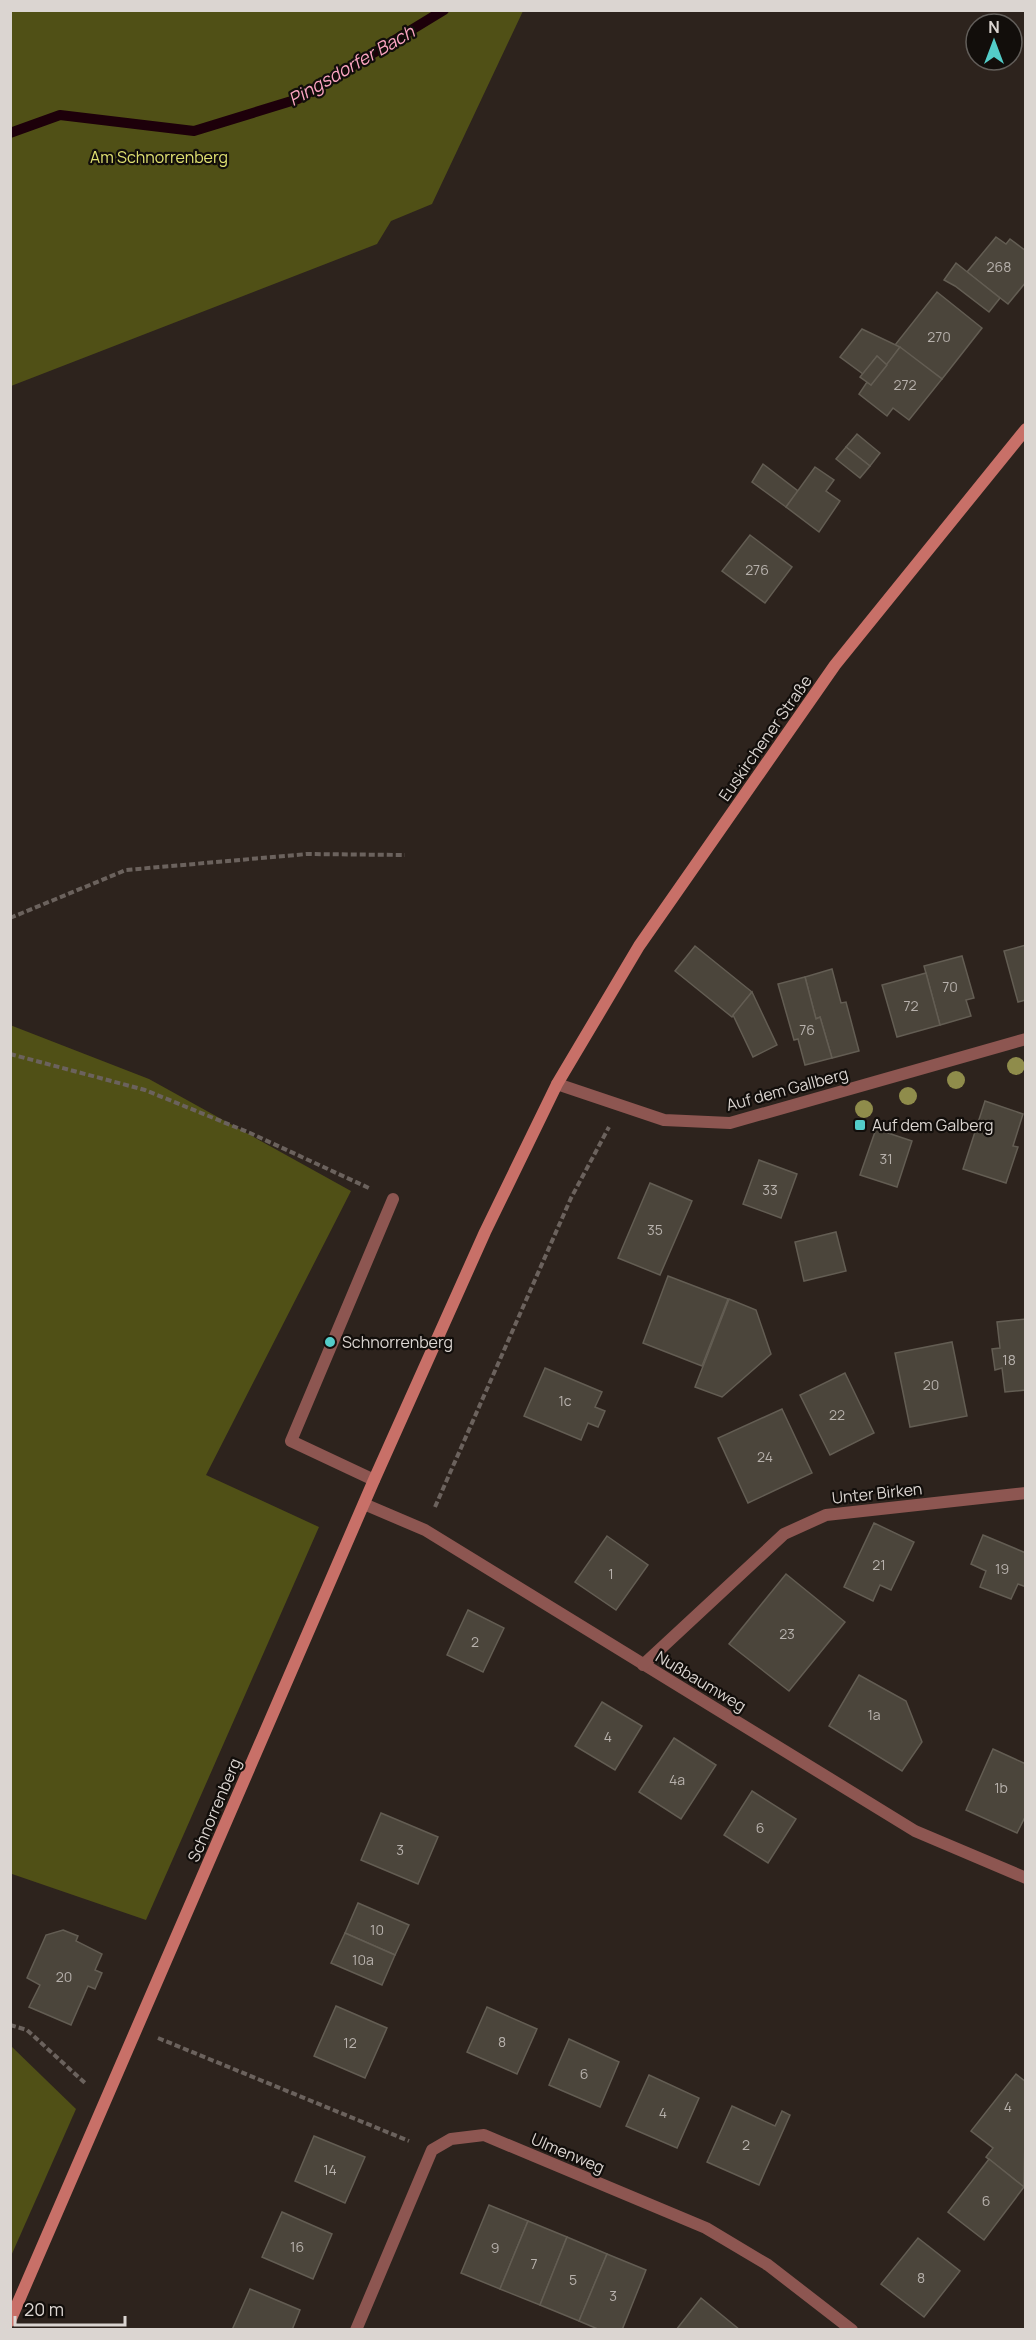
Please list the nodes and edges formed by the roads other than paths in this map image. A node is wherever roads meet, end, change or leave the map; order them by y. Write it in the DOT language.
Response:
graph roads {
  1 [pos="1026,429"];
  2 [pos="1026,1039"];
  3 [pos="557,1084"];
  4 [pos="393,1199"];
  5 [pos="374,1480"];
  6 [pos="1026,1493"];
  7 [pos="364,1504"];
  8 [pos="643,1665"];
  9 [pos="1026,1878"];
  10 [pos="10,2321"];
  11 [pos="356,2330"];
  12 [pos="852,2330"];
  1 -- 3 [label="main road, Euskirchener Straße"];
  2 -- 3 [label="street, Auf dem Gallberg"];
  3 -- 5 [label="main road, Schnorrenberg"];
  4 -- 5 [label="street"];
  5 -- 7 [label="main road, Schnorrenberg"];
  6 -- 8 [label="street, Unter Birken"];
  7 -- 8 [label="street, Nußbaumweg"];
  7 -- 10 [label="main road, Schnorrenberg"];
  8 -- 9 [label="street, Nußbaumweg"];
  11 -- 12 [label="street, Ulmenweg"];
}
